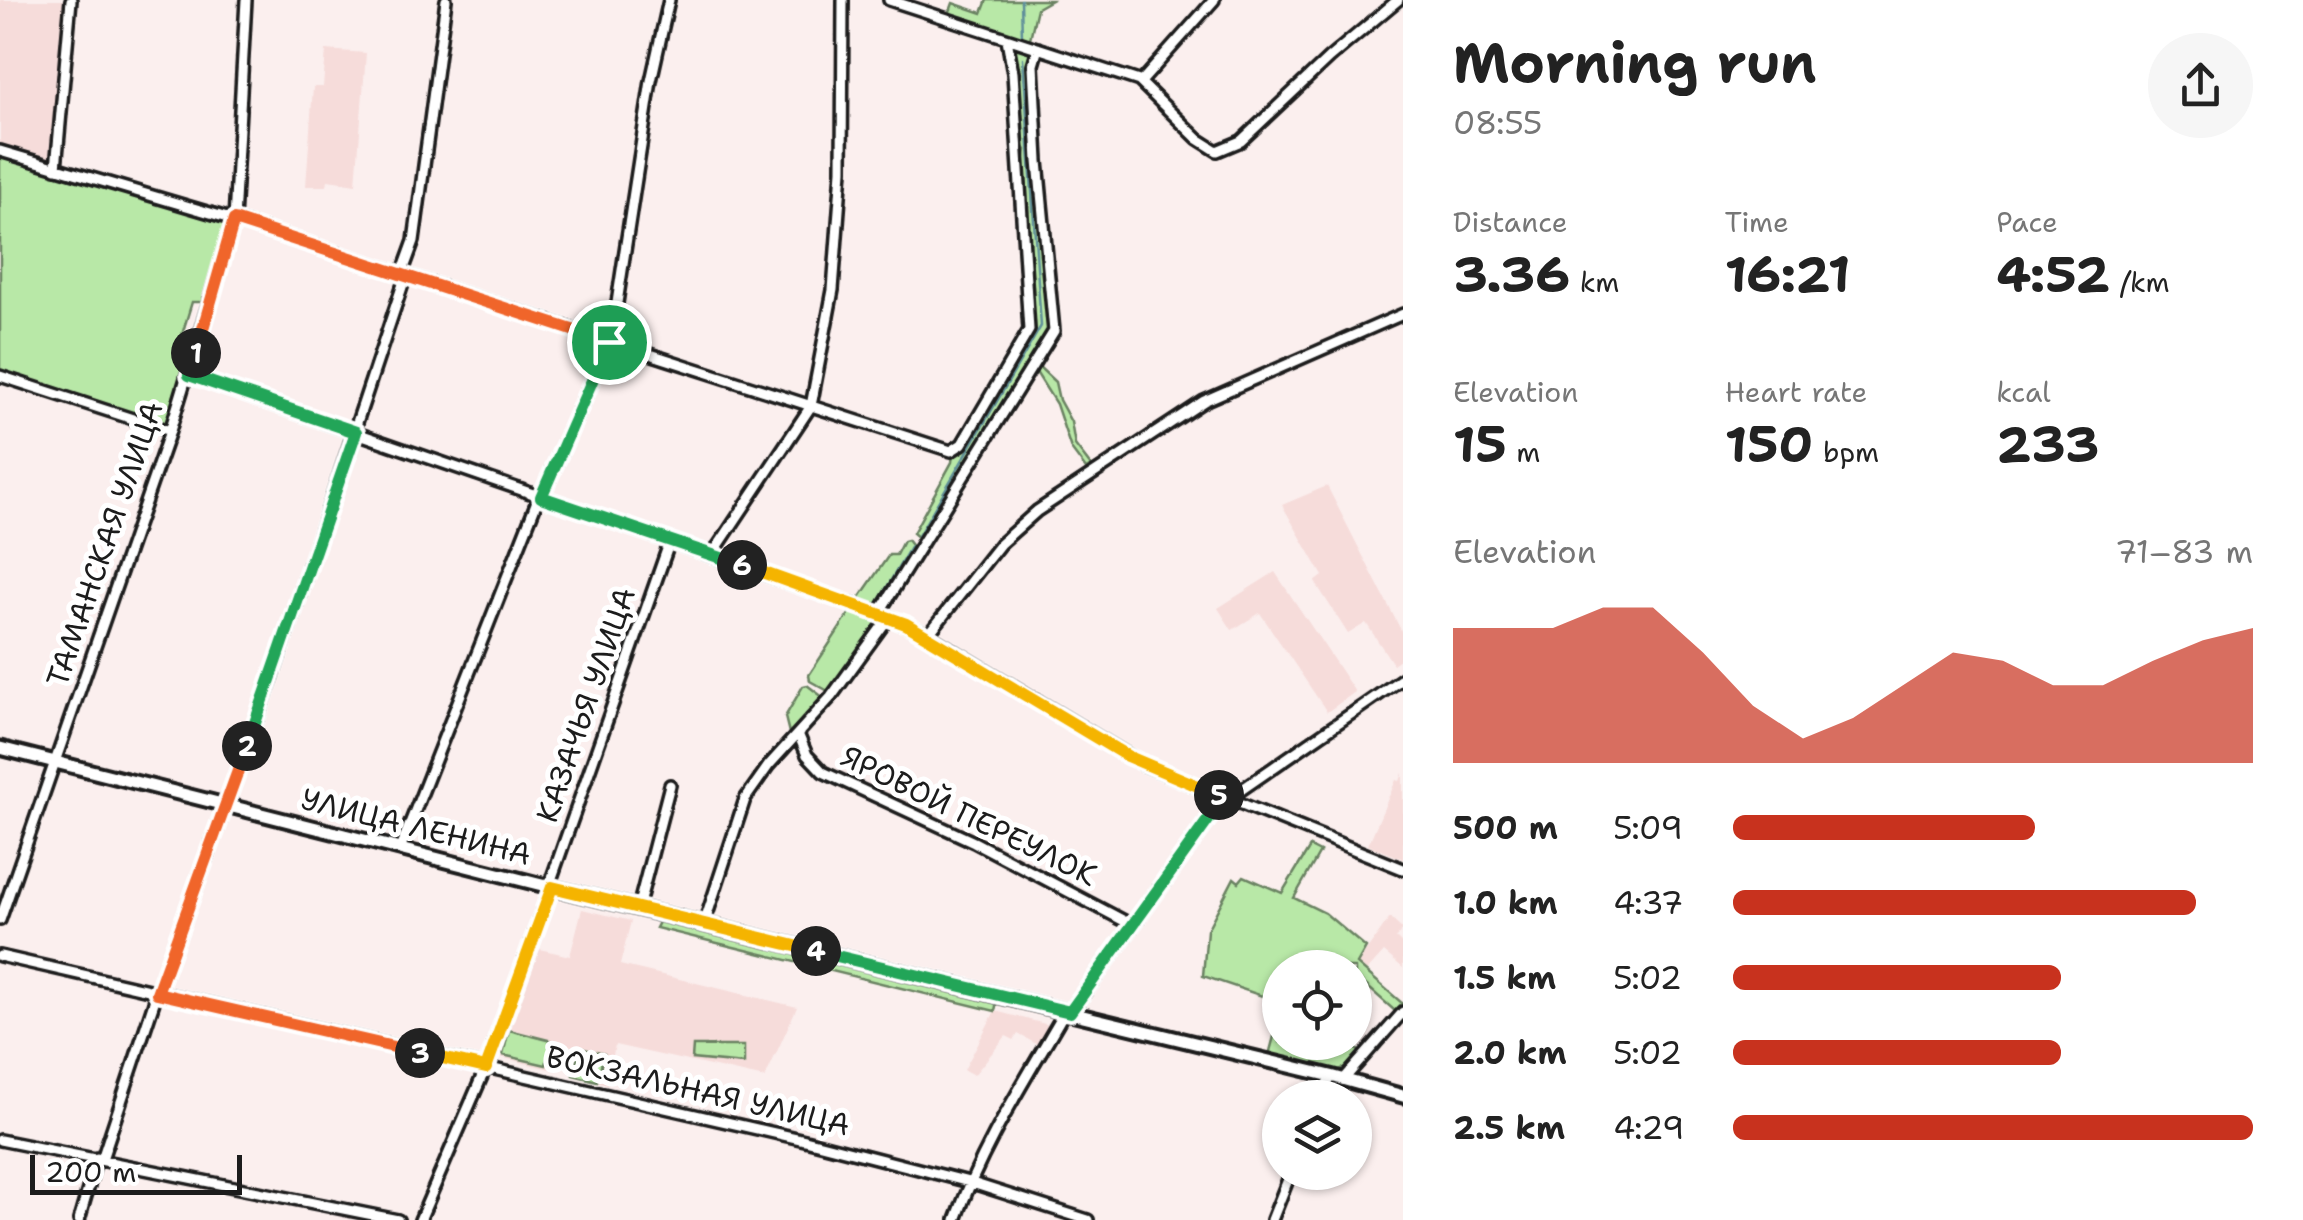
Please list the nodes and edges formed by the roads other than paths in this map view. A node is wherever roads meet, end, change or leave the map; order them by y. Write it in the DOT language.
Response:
graph roads {
  1 [pos="71,0"];
  2 [pos="246,0"];
  3 [pos="446,0"];
  4 [pos="669,0"];
  5 [pos="843,0"];
  6 [pos="889,0"];
  7 [pos="1214,0"];
  8 [pos="1398,0"];
  9 [pos="1007,40"];
  10 [pos="1038,48"];
  11 [pos="1141,82"];
  12 [pos="0,152"];
  13 [pos="56,168"];
  14 [pos="234,220"];
  15 [pos="404,275"];
  16 [pos="1403,314"];
  17 [pos="610,342"];
  18 [pos="189,375"];
  19 [pos="0,376"];
  20 [pos="811,406"];
  21 [pos="170,431"];
  22 [pos="356,432"];
  23 [pos="540,497"];
  24 [pos="670,541"];
  25 [pos="712,555"];
  26 [pos="884,615"];
  27 [pos="928,635"];
  28 [pos="1403,678"];
  29 [pos="799,736"];
  30 [pos="0,748"];
  31 [pos="56,764"];
  32 [pos="670,785"];
  33 [pos="1226,798"];
  34 [pos="225,804"];
  35 [pos="400,849"];
  36 [pos="1403,870"];
  37 [pos="550,886"];
  38 [pos="638,908"];
  39 [pos="0,920"];
  40 [pos="704,924"];
  41 [pos="1132,925"];
  42 [pos="0,956"];
  43 [pos="157,993"];
  44 [pos="1067,1012"];
  45 [pos="1403,1012"];
  46 [pos="486,1068"];
  47 [pos="1337,1078"];
  48 [pos="1403,1096"];
  49 [pos="0,1140"];
  50 [pos="100,1158"];
  51 [pos="969,1182"];
  52 [pos="1284,1190"];
  53 [pos="79,1220"];
  54 [pos="398,1220"];
  55 [pos="420,1220"];
  56 [pos="956,1220"];
  57 [pos="1088,1220"];
  58 [pos="1272,1220"];
  1 -- 13 [label="street"];
  2 -- 14 [label="street, ТАМАНСКАЯ УЛИЦА"];
  3 -- 15 [label="street"];
  4 -- 17 [label="street"];
  5 -- 20 [label="street"];
  6 -- 9 [label="street"];
  7 -- 11 [label="street"];
  8 -- 11 [label="street"];
  9 -- 10 [label="street"];
  9 -- 20 [label="street"];
  10 -- 11 [label="street"];
  10 -- 26 [label="street"];
  12 -- 13 [label="street"];
  13 -- 14 [label="street"];
  14 -- 15 [label="street"];
  14 -- 18 [label="street, ТАМАНСКАЯ УЛИЦА"];
  15 -- 17 [label="street"];
  15 -- 22 [label="street"];
  16 -- 27 [label="street"];
  17 -- 20 [label="street"];
  17 -- 23 [label="street"];
  18 -- 21 [label="street, ТАМАНСКАЯ УЛИЦА"];
  18 -- 22 [label="street"];
  19 -- 21 [label="street"];
  20 -- 25 [label="street"];
  21 -- 31 [label="street, ТАМАНСКАЯ УЛИЦА"];
  22 -- 23 [label="street"];
  22 -- 34 [label="street"];
  23 -- 24 [label="street"];
  23 -- 35 [label="street"];
  24 -- 25 [label="street"];
  24 -- 37 [label="street, КАЗАЧЬЯ УЛИЦА"];
  25 -- 26 [label="street"];
  26 -- 27 [label="street"];
  26 -- 29 [label="street"];
  27 -- 33 [label="street"];
  28 -- 33 [label="street"];
  29 -- 40 [label="street"];
  29 -- 41 [label="street, ЯРОВОЙ ПЕРЕУЛОК"];
  30 -- 31 [label="main road, УЛИЦА ЛЕНИНА"];
  31 -- 34 [label="main road, УЛИЦА ЛЕНИНА"];
  31 -- 39 [label="street, ТАМАНСКАЯ УЛИЦА"];
  32 -- 38 [label="street"];
  33 -- 36 [label="street"];
  33 -- 41 [label="street"];
  34 -- 35 [label="main road, УЛИЦА ЛЕНИНА"];
  34 -- 43 [label="street"];
  35 -- 37 [label="main road, УЛИЦА ЛЕНИНА"];
  37 -- 38 [label="main road, УЛИЦА ЛЕНИНА"];
  37 -- 46 [label="street, КАЗАЧЬЯ УЛИЦА"];
  38 -- 40 [label="main road, УЛИЦА ЛЕНИНА"];
  40 -- 44 [label="main road, УЛИЦА ЛЕНИНА"];
  41 -- 44 [label="street"];
  42 -- 43 [label="street, ВОКЗАЛЬНАЯ УЛИЦА"];
  43 -- 46 [label="street, ВОКЗАЛЬНАЯ УЛИЦА"];
  43 -- 50 [label="street"];
  44 -- 47 [label="main road, УЛИЦА ЛЕНИНА"];
  44 -- 51 [label="street"];
  45 -- 47 [label="street"];
  46 -- 51 [label="street, ВОКЗАЛЬНАЯ УЛИЦА"];
  46 -- 55 [label="street, КАЗАЧЬЯ УЛИЦА"];
  47 -- 48 [label="main road, УЛИЦА ЛЕНИНА"];
  49 -- 50 [label="street"];
  50 -- 53 [label="street"];
  50 -- 54 [label="street"];
  51 -- 56 [label="street"];
  51 -- 57 [label="street, ВОКЗАЛЬНАЯ УЛИЦА"];
  52 -- 58 [label="street"];
}
